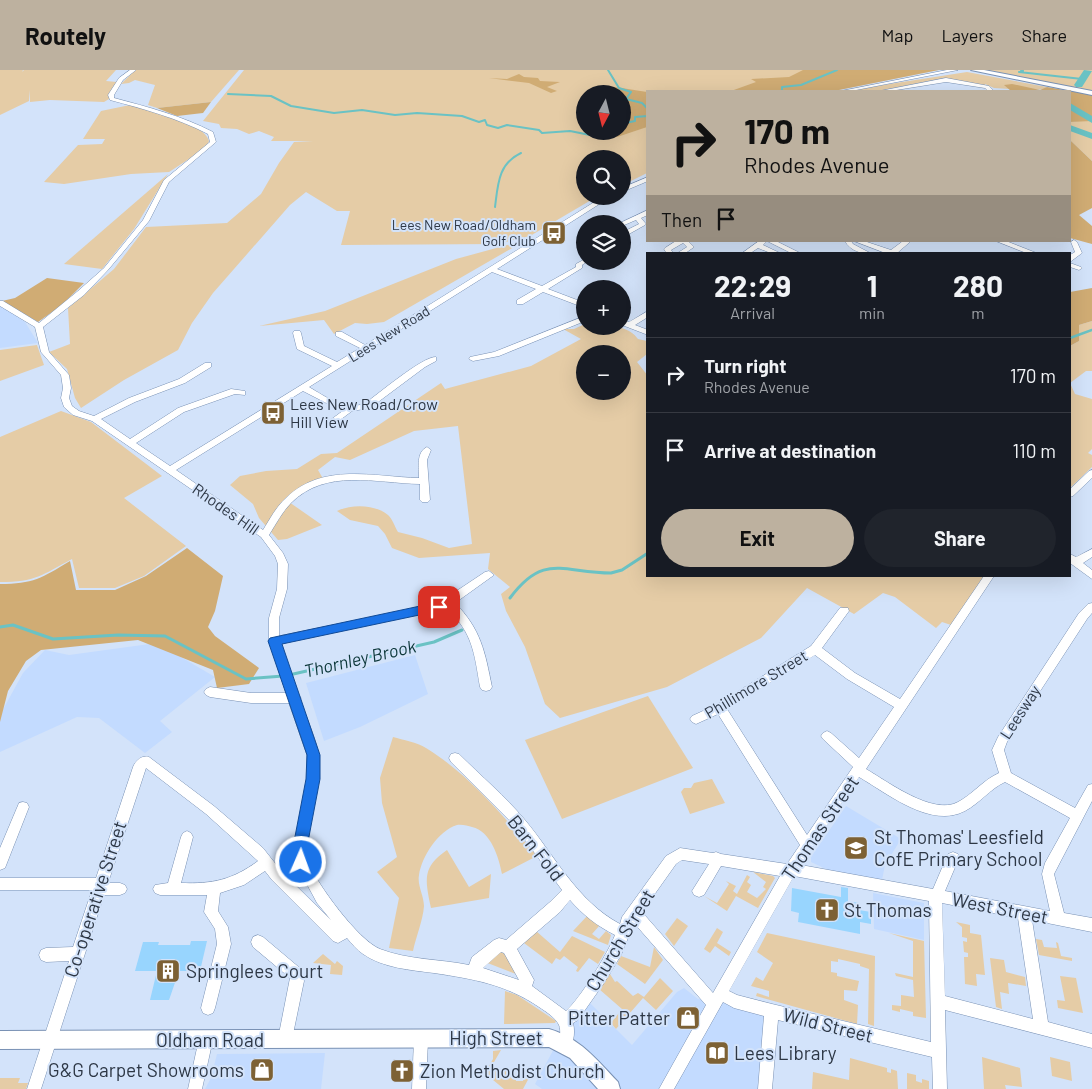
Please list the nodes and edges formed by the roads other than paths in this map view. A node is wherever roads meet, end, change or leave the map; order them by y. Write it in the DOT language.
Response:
graph roads {
  1 [pos="133,70"];
  2 [pos="955,70"];
  3 [pos="974,70"];
  4 [pos="923,83"];
  5 [pos="849,90"];
  6 [pos="888,90"];
  7 [pos="935,90"];
  8 [pos="990,90"];
  9 [pos="1092,93"];
  10 [pos="646,180"];
  11 [pos="631,186"];
  12 [pos="594,205"];
  13 [pos="646,213"];
  14 [pos="636,217"];
  15 [pos="631,220"];
  16 [pos="631,230"];
  17 [pos="681,242"];
  18 [pos="684,242"];
  19 [pos="772,242"];
  20 [pos="848,242"];
  21 [pos="860,242"];
  22 [pos="907,242"];
  23 [pos="1002,242"];
  24 [pos="1074,242"];
  25 [pos="761,243"];
  26 [pos="670,252"];
  27 [pos="682,252"];
  28 [pos="747,252"];
  29 [pos="776,252"];
  30 [pos="795,252"];
  31 [pos="865,252"];
  32 [pos="886,252"];
  33 [pos="894,252"];
  34 [pos="1030,252"];
  35 [pos="1071,257"];
  36 [pos="1071,265"];
  37 [pos="1079,268"];
  38 [pos="491,269"];
  39 [pos="576,269"];
  40 [pos="544,288"];
  41 [pos="520,302"];
  42 [pos="576,302"];
  43 [pos="0,303"];
  44 [pos="646,314"];
  45 [pos="576,322"];
  46 [pos="631,322"];
  47 [pos="39,326"];
  48 [pos="631,326"];
  49 [pos="298,332"];
  50 [pos="646,332"];
  51 [pos="339,334"];
  52 [pos="365,348"];
  53 [pos="433,359"];
  54 [pos="473,359"];
  55 [pos="208,365"];
  56 [pos="339,366"];
  57 [pos="304,388"];
  58 [pos="242,393"];
  59 [pos="349,410"];
  60 [pos="96,419"];
  61 [pos="332,423"];
  62 [pos="130,443"];
  63 [pos="427,450"];
  64 [pos="170,470"];
  65 [pos="1092,473"];
  66 [pos="424,481"];
  67 [pos="1071,493"];
  68 [pos="424,500"];
  69 [pos="264,535"];
  70 [pos="1092,552"];
  71 [pos="1073,560"];
  72 [pos="489,575"];
  73 [pos="1092,575"];
  74 [pos="988,577"];
  75 [pos="448,604"];
  76 [pos="1092,607"];
  77 [pos="844,611"];
  78 [pos="274,641"];
  79 [pos="815,649"];
  80 [pos="486,687"];
  81 [pos="210,692"];
  82 [pos="293,693"];
  83 [pos="901,705"];
  84 [pos="720,708"];
  85 [pos="696,719"];
  86 [pos="826,736"];
  87 [pos="455,758"];
  88 [pos="860,769"];
  89 [pos="1006,776"];
  90 [pos="1092,789"];
  91 [pos="22,807"];
  92 [pos="1078,816"];
  93 [pos="186,837"];
  94 [pos="808,843"];
  95 [pos="716,858"];
  96 [pos="953,858"];
  97 [pos="266,863"];
  98 [pos="0,864"];
  99 [pos="790,870"];
  100 [pos="0,884"];
  101 [pos="99,886"];
  102 [pos="120,889"];
  103 [pos="214,890"];
  104 [pos="568,891"];
  105 [pos="699,891"];
  106 [pos="936,896"];
  107 [pos="634,913"];
  108 [pos="1024,913"];
  109 [pos="1059,919"];
  110 [pos="1092,925"];
  111 [pos="348,930"];
  112 [pos="622,932"];
  113 [pos="258,942"];
  114 [pos="508,947"];
  115 [pos="78,954"];
  116 [pos="46,955"];
  117 [pos="474,971"];
  118 [pos="524,989"];
  119 [pos="717,998"];
  120 [pos="938,1001"];
  121 [pos="208,1008"];
  122 [pos="772,1011"];
  123 [pos="565,1018"];
  124 [pos="1042,1028"];
  125 [pos="206,1039"];
  126 [pos="421,1039"];
  127 [pos="0,1040"];
  128 [pos="50,1040"];
  129 [pos="285,1040"];
  130 [pos="1092,1041"];
  131 [pos="566,1042"];
  132 [pos="938,1052"];
  133 [pos="606,1087"];
  134 [pos="34,1089"];
  135 [pos="195,1089"];
  136 [pos="419,1089"];
  137 [pos="666,1089"];
  138 [pos="764,1089"];
  139 [pos="940,1089"];
  1 -- 47 [label="street"];
  2 -- 5 [label="street"];
  3 -- 9 [label="main road"];
  4 -- 6 [label="street"];
  4 -- 7 [label="street"];
  4 -- 8 [label="street"];
  10 -- 11 [label="street"];
  12 -- 38 [label="street, Lees New Road"];
  13 -- 14 [label="street"];
  14 -- 15 [label="street"];
  14 -- 16 [label="street"];
  17 -- 26 [label="street"];
  18 -- 27 [label="street"];
  19 -- 30 [label="street"];
  20 -- 31 [label="street"];
  21 -- 32 [label="street"];
  22 -- 33 [label="street"];
  23 -- 34 [label="street"];
  24 -- 35 [label="street"];
  25 -- 28 [label="street"];
  25 -- 29 [label="street"];
  36 -- 37 [label="street"];
  38 -- 40 [label="street"];
  38 -- 52 [label="street, Lees New Road"];
  39 -- 40 [label="street"];
  40 -- 41 [label="street"];
  40 -- 42 [label="street"];
  43 -- 47 [label="street"];
  44 -- 46 [label="street"];
  45 -- 54 [label="street"];
  47 -- 60 [label="street, Rhodes Hill"];
  48 -- 50 [label="street"];
  49 -- 56 [label="street"];
  51 -- 52 [label="street"];
  52 -- 56 [label="street, Lees New Road"];
  53 -- 59 [label="street"];
  55 -- 60 [label="street"];
  56 -- 57 [label="street, Lees New Road"];
  57 -- 59 [label="street"];
  57 -- 64 [label="street, Lees New Road"];
  58 -- 62 [label="street"];
  59 -- 61 [label="street"];
  60 -- 62 [label="street, Rhodes Hill"];
  62 -- 64 [label="street, Rhodes Hill"];
  63 -- 66 [label="street"];
  64 -- 69 [label="street, Rhodes Hill"];
  65 -- 67 [label="street"];
  66 -- 68 [label="street"];
  66 -- 69 [label="street"];
  69 -- 78 [label="street, Rhodes Hill"];
  70 -- 71 [label="street"];
  71 -- 73 [label="street"];
  72 -- 75 [label="street"];
  74 -- 83 [label="street, Thomas Street"];
  75 -- 78 [label="street"];
  75 -- 80 [label="street"];
  76 -- 89 [label="street, Leesway"];
  77 -- 79 [label="street, Phillimore Street"];
  78 -- 82 [label="street"];
  79 -- 83 [label="street, Phillimore Street"];
  79 -- 84 [label="street, Phillimore Street"];
  81 -- 82 [label="street"];
  82 -- 111 [label="street"];
  83 -- 88 [label="street, Thomas Street"];
  84 -- 85 [label="street, Phillimore Street"];
  84 -- 94 [label="street"];
  86 -- 88 [label="street"];
  87 -- 104 [label="street, Barn Fold"];
  88 -- 89 [label="street"];
  88 -- 94 [label="street, Thomas Street"];
  89 -- 92 [label="street"];
  90 -- 92 [label="street"];
  91 -- 98 [label="street"];
  92 -- 109 [label="street"];
  93 -- 103 [label="street"];
  94 -- 99 [label="street, Thomas Street"];
  95 -- 99 [label="street, Church Street"];
  95 -- 105 [label="street"];
  95 -- 107 [label="street, Church Street"];
  96 -- 106 [label="street"];
  97 -- 101 [label="street, Co-operative Street"];
  97 -- 103 [label="street"];
  97 -- 111 [label="street"];
  99 -- 106 [label="street, West Street"];
  99 -- 119 [label="street, Thomas Street"];
  100 -- 101 [label="street"];
  101 -- 102 [label="street"];
  101 -- 115 [label="street, Co-operative Street"];
  103 -- 121 [label="street"];
  104 -- 112 [label="street, Barn Fold"];
  104 -- 114 [label="street"];
  106 -- 108 [label="street, West Street"];
  106 -- 120 [label="street"];
  107 -- 112 [label="street, Church Street"];
  107 -- 119 [label="street, Wild Street"];
  108 -- 109 [label="street, West Street"];
  108 -- 124 [label="street"];
  109 -- 110 [label="street, West Street"];
  111 -- 117 [label="street"];
  112 -- 123 [label="street, Church Street"];
  113 -- 129 [label="street"];
  114 -- 117 [label="street"];
  114 -- 118 [label="street"];
  115 -- 116 [label="street"];
  115 -- 128 [label="street, Co-operative Street"];
  117 -- 118 [label="street"];
  118 -- 123 [label="street"];
  119 -- 122 [label="street, Wild Street"];
  119 -- 137 [label="street, Thomas Street"];
  120 -- 124 [label="street"];
  120 -- 132 [label="street"];
  122 -- 132 [label="street, Wild Street"];
  122 -- 138 [label="street"];
  123 -- 131 [label="street"];
  124 -- 130 [label="street"];
  125 -- 128 [label="main road, Oldham Road"];
  125 -- 129 [label="main road, Oldham Road"];
  125 -- 135 [label="street"];
  126 -- 129 [label="main road, Oldham Road"];
  126 -- 131 [label="main road, High Street"];
  126 -- 136 [label="street"];
  127 -- 128 [label="main road, Oldham Road"];
  128 -- 134 [label="street, Co-operative Street"];
  131 -- 133 [label="main road, High Street"];
  132 -- 139 [label="street"];
}
